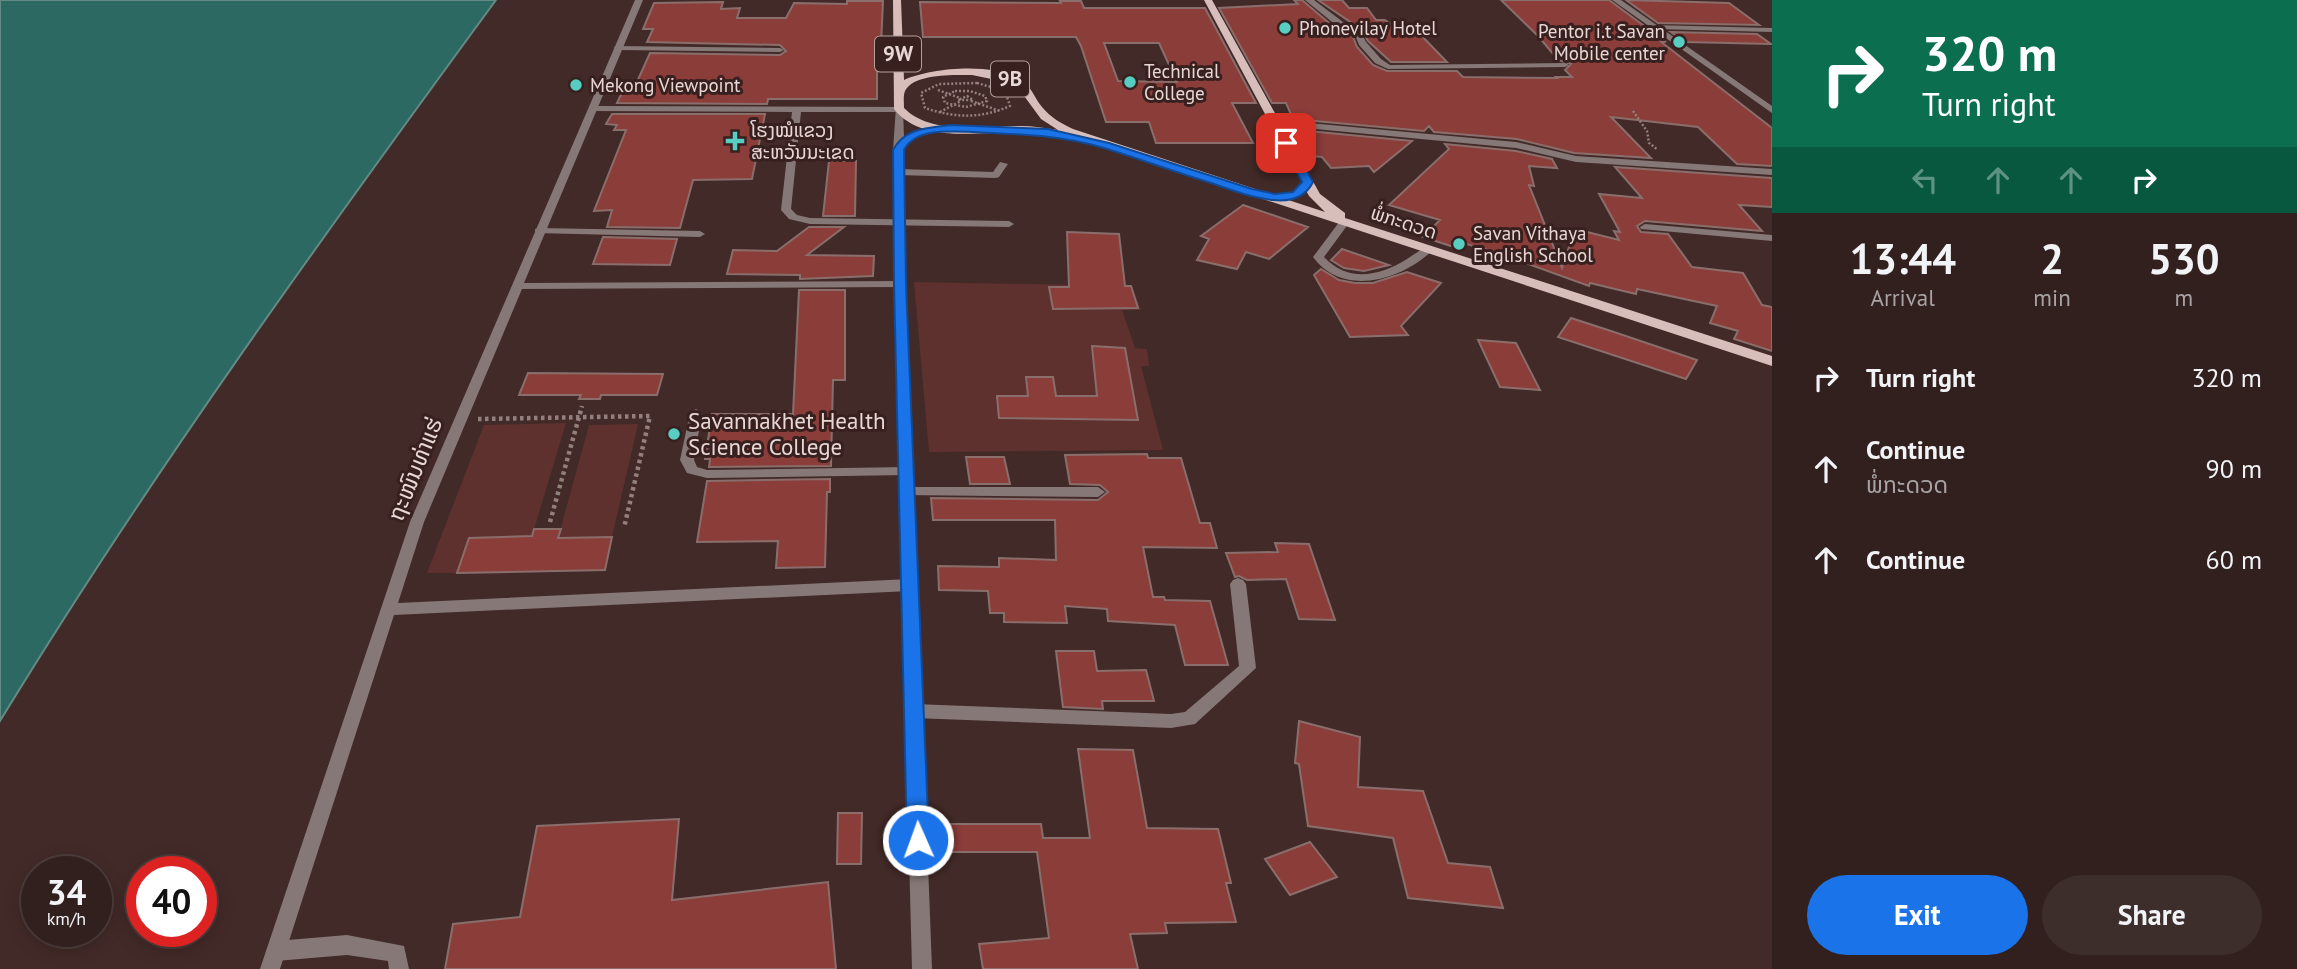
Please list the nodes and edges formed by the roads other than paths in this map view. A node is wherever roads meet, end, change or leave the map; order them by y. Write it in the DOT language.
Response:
graph roads {
  1 [pos="639,0"];
  2 [pos="897,0"];
  3 [pos="1208,0"];
  4 [pos="1309,0"];
  5 [pos="1616,0"];
  6 [pos="1655,27"];
  7 [pos="1772,30"];
  8 [pos="618,48"];
  9 [pos="780,50"];
  10 [pos="1565,65"];
  11 [pos="899,92"];
  12 [pos="593,109"];
  13 [pos="797,109"];
  14 [pos="899,109"];
  15 [pos="1772,110"];
  16 [pos="1276,123"];
  17 [pos="950,128"];
  18 [pos="1105,145"];
  19 [pos="898,150"];
  20 [pos="1003,164"];
  21 [pos="899,172"];
  22 [pos="1772,172"];
  23 [pos="1307,182"];
  24 [pos="1250,192"];
  25 [pos="899,222"];
  26 [pos="1344,223"];
  27 [pos="1009,224"];
  28 [pos="1645,227"];
  29 [pos="1361,228"];
  30 [pos="539,231"];
  31 [pos="700,234"];
  32 [pos="1772,238"];
  33 [pos="1428,250"];
  34 [pos="900,284"];
  35 [pos="516,286"];
  36 [pos="1772,361"];
  37 [pos="696,413"];
  38 [pos="907,471"];
  39 [pos="907,492"];
  40 [pos="1098,492"];
  41 [pos="1238,584"];
  42 [pos="910,585"];
  43 [pos="388,609"];
  44 [pos="914,711"];
  45 [pos="273,960"];
  46 [pos="399,969"];
  47 [pos="922,969"];
  1 -- 8 [label="street, ຖະໜົນທ່າແຮ່"];
  2 -- 11 [label="main road, 9W"];
  3 -- 16 [label="main road"];
  4 -- 10 [label="street"];
  5 -- 6 [label="street"];
  6 -- 7 [label="street"];
  6 -- 15 [label="street"];
  8 -- 9 [label="street"];
  8 -- 12 [label="street, ຖະໜົນທ່າແຮ່"];
  11 -- 14 [label="main road, 9W"];
  11 -- 18 [label="main road, 9B"];
  12 -- 13 [label="street"];
  12 -- 30 [label="street, ຖະໜົນທ່າແຮ່"];
  13 -- 14 [label="street"];
  13 -- 25 [label="street"];
  14 -- 17 [label="main road, 9B"];
  14 -- 19 [label="street"];
  16 -- 22 [label="street"];
  16 -- 23 [label="main road"];
  17 -- 18 [label="main road, 9B"];
  17 -- 19 [label="street"];
  18 -- 24 [label="main road, ພໍ່ກະດວດ / 9B"];
  19 -- 21 [label="street"];
  20 -- 21 [label="street"];
  21 -- 25 [label="street"];
  23 -- 24 [label="main road"];
  23 -- 29 [label="main road"];
  24 -- 26 [label="main road, ພໍ່ກະດວດ / 9B"];
  25 -- 27 [label="street"];
  25 -- 34 [label="street"];
  26 -- 29 [label="main road, ພໍ່ກະດວດ / 9B"];
  26 -- 33 [label="street"];
  28 -- 32 [label="street"];
  29 -- 33 [label="main road, ພໍ່ກະດວດ / 9B"];
  30 -- 31 [label="street"];
  30 -- 35 [label="street, ຖະໜົນທ່າແຮ່"];
  33 -- 36 [label="main road, ພໍ່ກະດວດ / 9B"];
  34 -- 35 [label="street"];
  34 -- 38 [label="street"];
  35 -- 43 [label="street, ຖະໜົນທ່າແຮ່"];
  37 -- 38 [label="street"];
  38 -- 39 [label="street"];
  39 -- 40 [label="street"];
  39 -- 42 [label="street"];
  41 -- 44 [label="street"];
  42 -- 43 [label="street"];
  42 -- 44 [label="street"];
  43 -- 45 [label="street, ຖະໜົນທ່າແຮ່"];
  44 -- 47 [label="street"];
  45 -- 46 [label="street"];
}
